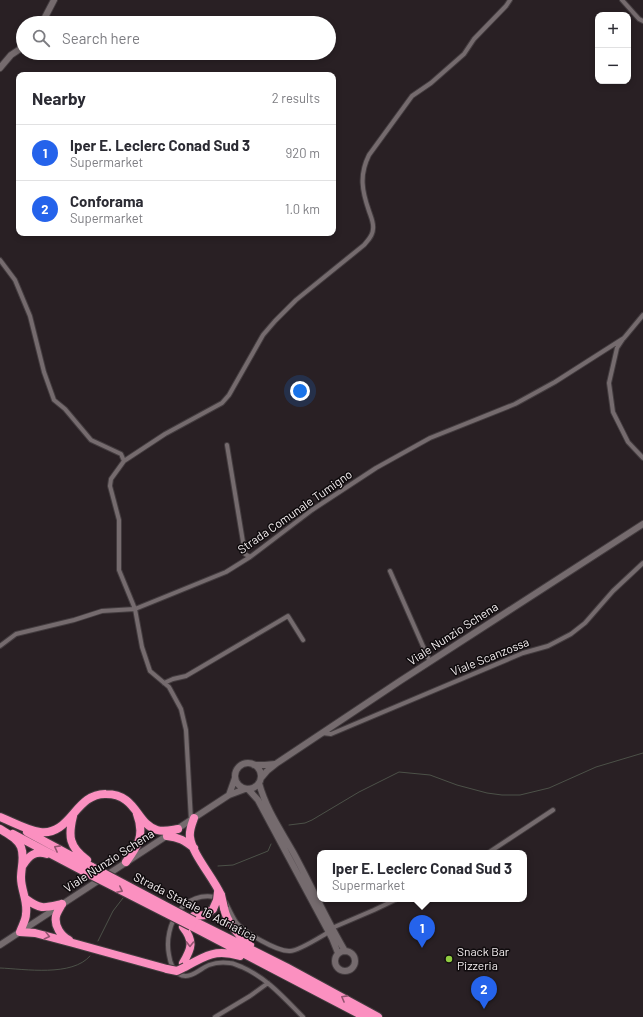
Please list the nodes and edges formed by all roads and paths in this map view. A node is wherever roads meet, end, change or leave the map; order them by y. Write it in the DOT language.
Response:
graph roads {
  1 [pos="54,0"];
  2 [pos="510,0"];
  3 [pos="622,0"];
  4 [pos="46,16"];
  5 [pos="643,21"];
  6 [pos="16,52"];
  7 [pos="0,68"];
  8 [pos="0,260"];
  9 [pos="643,315"];
  10 [pos="624,338"];
  11 [pos="227,444"];
  12 [pos="643,458"];
  13 [pos="124,461"];
  14 [pos="643,524"];
  15 [pos="250,557"];
  16 [pos="643,563"];
  17 [pos="390,571"];
  18 [pos="135,609"];
  19 [pos="303,640"];
  20 [pos="0,646"];
  21 [pos="430,662"];
  22 [pos="164,683"];
  23 [pos="322,733"];
  24 [pos="277,763"];
  25 [pos="254,765"];
  26 [pos="235,778"];
  27 [pos="260,781"];
  28 [pos="247,789"];
  29 [pos="229,795"];
  30 [pos="134,808"];
  31 [pos="554,810"];
  32 [pos="73,815"];
  33 [pos="0,817"];
  34 [pos="193,819"];
  35 [pos="0,828"];
  36 [pos="178,829"];
  37 [pos="167,836"];
  38 [pos="194,848"];
  39 [pos="493,850"];
  40 [pos="67,862"];
  41 [pos="126,862"];
  42 [pos="23,865"];
  43 [pos="90,868"];
  44 [pos="219,891"];
  45 [pos="26,899"];
  46 [pos="390,902"];
  47 [pos="62,904"];
  48 [pos="159,906"];
  49 [pos="191,922"];
  50 [pos="330,930"];
  51 [pos="20,932"];
  52 [pos="73,943"];
  53 [pos="0,945"];
  54 [pos="345,951"];
  55 [pos="338,954"];
  56 [pos="184,965"];
  57 [pos="286,967"];
  58 [pos="292,979"];
  59 [pos="268,983"];
  60 [pos="215,1017"];
  61 [pos="303,1017"];
  62 [pos="365,1017"];
  63 [pos="378,1017"];
  1 -- 4 [label="street"];
  2 -- 13 [label="street"];
  3 -- 5 [label="street"];
  6 -- 7 [label="street"];
  8 -- 13 [label="street"];
  9 -- 10 [label="street, Strada Comunale Tumigno"];
  10 -- 12 [label="street"];
  10 -- 15 [label="street, Strada Comunale Tumigno"];
  11 -- 15 [label="street"];
  13 -- 18 [label="street"];
  14 -- 21 [label="street, Viale Nunzio Schena"];
  15 -- 18 [label="street, Strada Comunale Tumigno"];
  16 -- 23 [label="street, Viale Scanzossa"];
  17 -- 21 [label="street"];
  18 -- 20 [label="street, Strada Comunale Tumigno"];
  18 -- 22 [label="street"];
  19 -- 22 [label="street"];
  21 -- 23 [label="street, Viale Nunzio Schena"];
  22 -- 34 [label="street"];
  23 -- 24 [label="street, Viale Nunzio Schena"];
  24 -- 25 [label="street, Viale Nunzio Schena"];
  24 -- 27 [label="street, Viale Nunzio Schena"];
  25 -- 26 [label="street"];
  25 -- 27 [label="street"];
  26 -- 28 [label="street"];
  26 -- 29 [label="street"];
  27 -- 28 [label="street"];
  27 -- 50 [label="street"];
  28 -- 29 [label="street, Viale Nunzio Schena"];
  28 -- 50 [label="street"];
  29 -- 34 [label="street, Viale Nunzio Schena"];
  30 -- 32 [label="highway"];
  30 -- 36 [label="highway"];
  30 -- 41 [label="highway"];
  31 -- 39 [label="street"];
  32 -- 33 [label="highway"];
  32 -- 43 [label="highway"];
  43 -- 33 [label="highway, Strada Statale 16 Adriatica, one-way"];
  34 -- 36 [label="street, Viale Nunzio Schena"];
  34 -- 38 [label="highway"];
  35 -- 40 [label="highway, Strada Statale 16 Adriatica"];
  35 -- 42 [label="highway"];
  36 -- 37 [label="street, Viale Nunzio Schena"];
  37 -- 38 [label="highway"];
  37 -- 41 [label="street, Viale Nunzio Schena"];
  38 -- 44 [label="highway"];
  40 -- 42 [label="highway"];
  40 -- 43 [label="highway, Strada Statale 16 Adriatica"];
  41 -- 47 [label="street, Viale Nunzio Schena"];
  42 -- 45 [label="highway"];
  43 -- 48 [label="highway, Strada Statale 16 Adriatica, one-way, bridge"];
  43 -- 48 [label="highway, Strada Statale 16 Adriatica, bridge"];
  44 -- 49 [label="highway, bridge"];
  44 -- 57 [label="highway, bridge"];
  45 -- 47 [label="highway"];
  45 -- 51 [label="highway"];
  46 -- 50 [label="street"];
  47 -- 51 [label="street, Viale Nunzio Schena"];
  47 -- 52 [label="highway"];
  48 -- 49 [label="highway, Strada Statale 16 Adriatica, bridge"];
  49 -- 56 [label="highway, one-way"];
  49 -- 57 [label="highway, Strada Statale 16 Adriatica"];
  49 -- 58 [label="highway, Strada Statale 16 Adriatica"];
  50 -- 54 [label="street"];
  50 -- 55 [label="street"];
  50 -- 59 [label="street"];
  51 -- 52 [label="highway, one-way"];
  51 -- 53 [label="street, Viale Nunzio Schena"];
  52 -- 56 [label="highway"];
  54 -- 55 [label="street"];
  54 -- 55 [label="street"];
  56 -- 58 [label="highway"];
  63 -- 57 [label="highway, Strada Statale 16 Adriatica, one-way"];
  58 -- 62 [label="highway, Strada Statale 16 Adriatica"];
  59 -- 60 [label="street"];
  59 -- 61 [label="street"];
}
